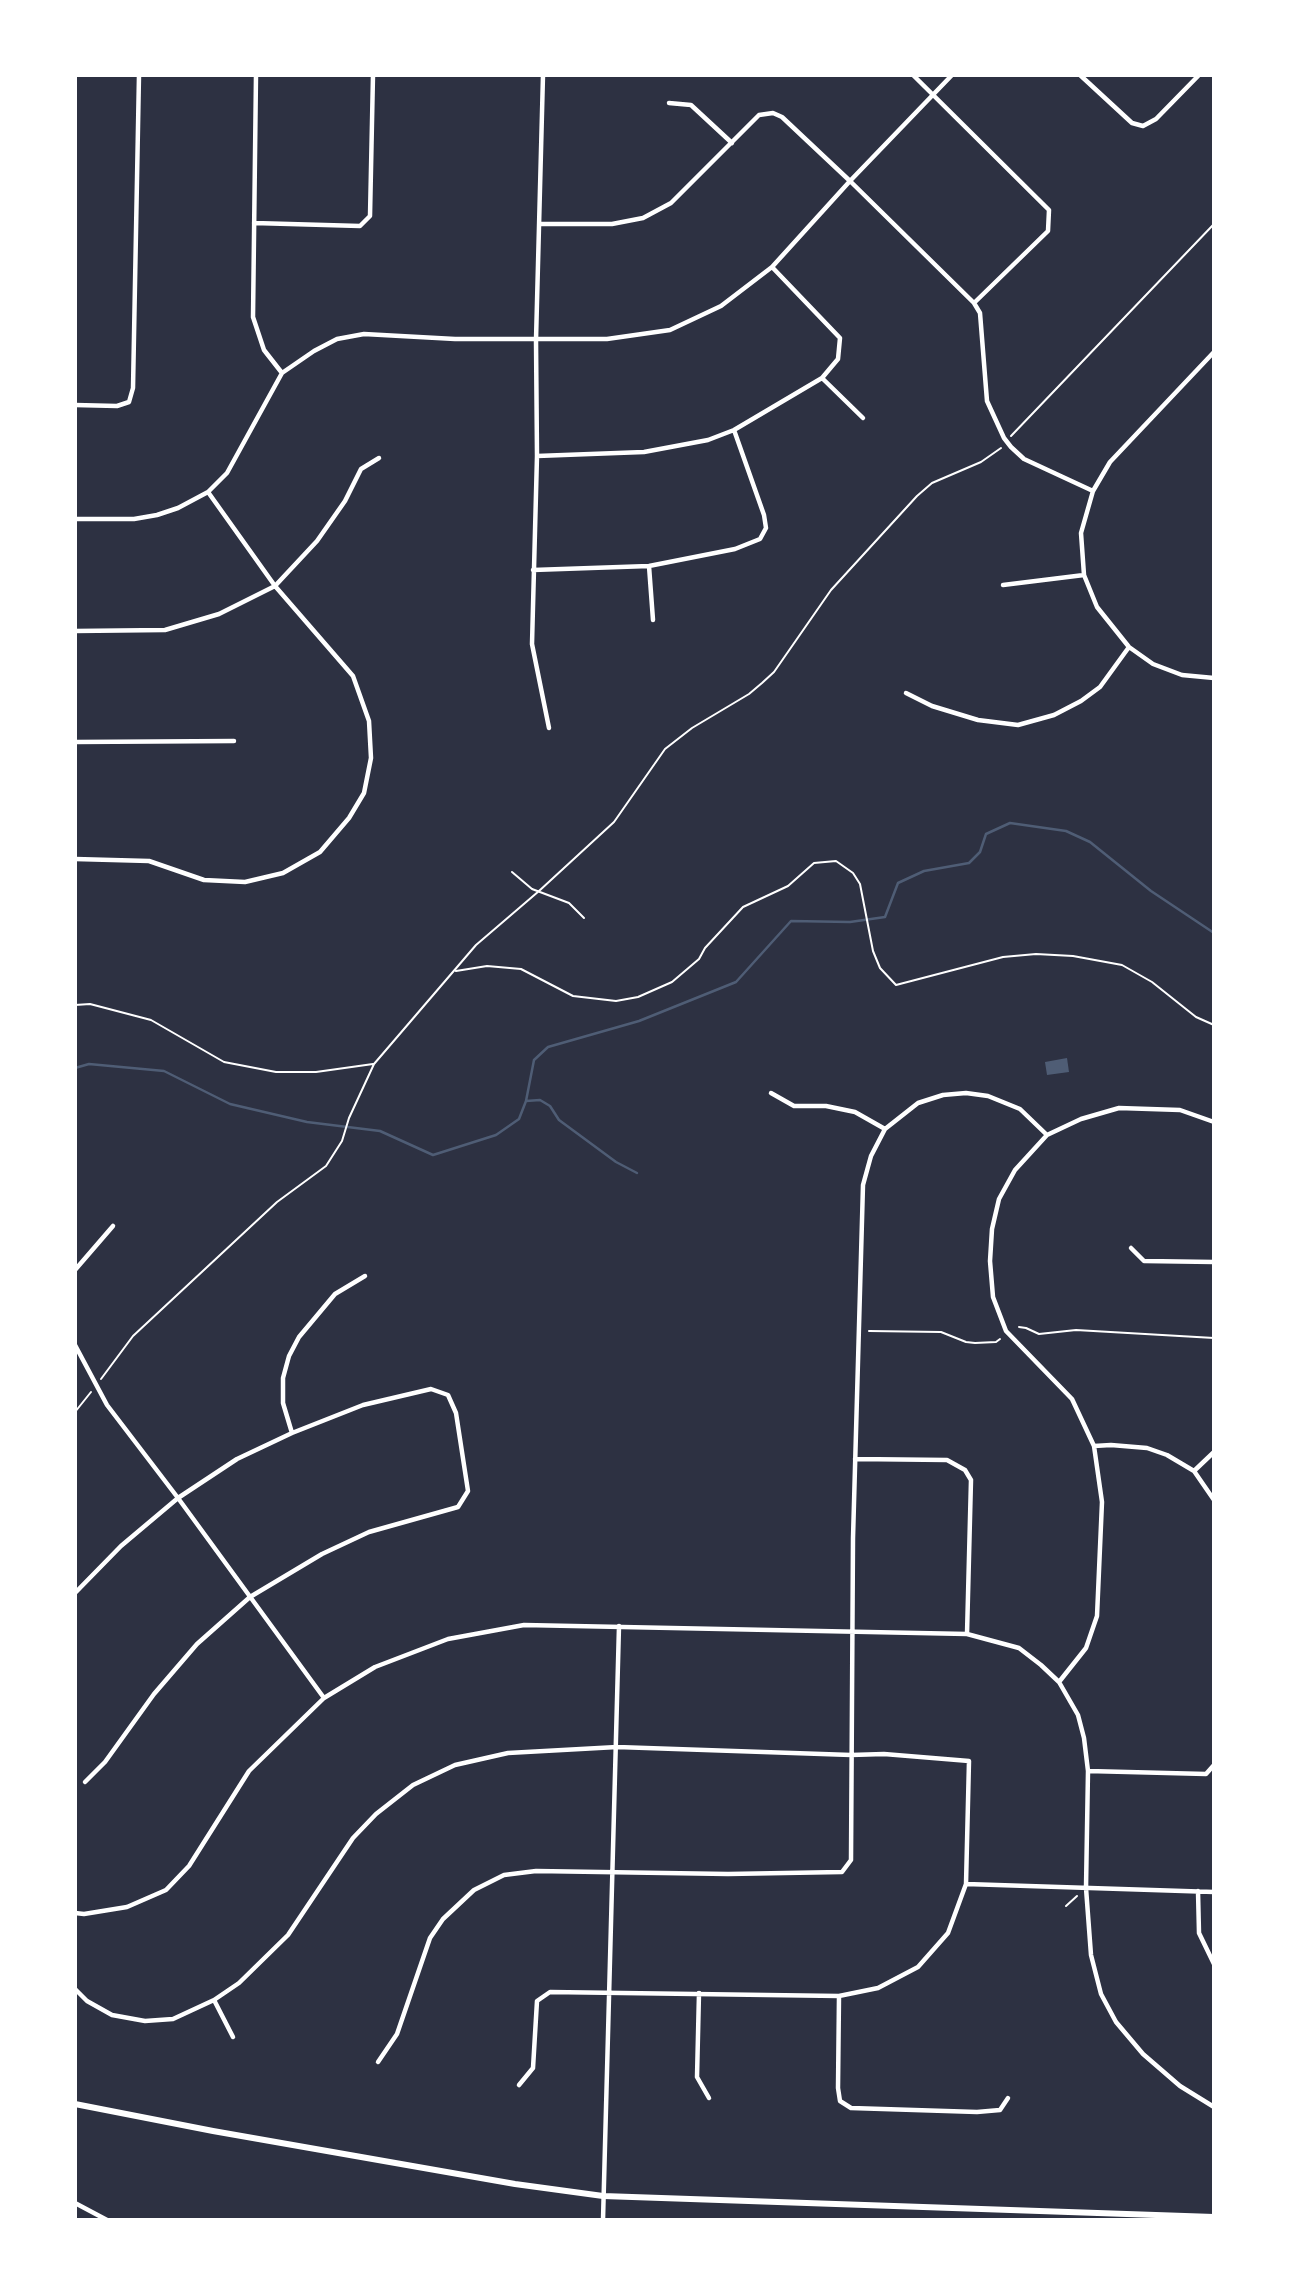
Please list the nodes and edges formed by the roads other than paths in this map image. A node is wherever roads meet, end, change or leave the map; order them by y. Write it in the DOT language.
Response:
graph roads {
  1 [pos="139,75"];
  2 [pos="256,75"];
  3 [pos="373,75"];
  4 [pos="543,75"];
  5 [pos="913,75"];
  6 [pos="952,75"];
  7 [pos="1080,75"];
  8 [pos="1199,75"];
  9 [pos="934,94"];
  10 [pos="669,103"];
  11 [pos="732,143"];
  12 [pos="850,181"];
  13 [pos="254,223"];
  14 [pos="539,224"];
  15 [pos="772,267"];
  16 [pos="974,303"];
  17 [pos="536,340"];
  18 [pos="1214,352"];
  19 [pos="282,373"];
  20 [pos="822,378"];
  21 [pos="75,405"];
  22 [pos="863,418"];
  23 [pos="734,430"];
  24 [pos="537,456"];
  25 [pos="379,458"];
  26 [pos="1093,491"];
  27 [pos="208,492"];
  28 [pos="75,519"];
  29 [pos="649,566"];
  30 [pos="533,570"];
  31 [pos="1084,575"];
  32 [pos="1003,584"];
  33 [pos="275,586"];
  34 [pos="653,620"];
  35 [pos="75,631"];
  36 [pos="1129,647"];
  37 [pos="1214,678"];
  38 [pos="906,693"];
  39 [pos="549,728"];
  40 [pos="234,741"];
  41 [pos="75,743"];
  42 [pos="75,859"];
  43 [pos="771,1094"];
  44 [pos="1214,1122"];
  45 [pos="885,1129"];
  46 [pos="1047,1135"];
  47 [pos="113,1226"];
  48 [pos="1131,1248"];
  49 [pos="1214,1262"];
  50 [pos="75,1270"];
  51 [pos="365,1276"];
  52 [pos="75,1345"];
  53 [pos="292,1433"];
  54 [pos="1094,1447"];
  55 [pos="1214,1452"];
  56 [pos="855,1459"];
  57 [pos="1194,1471"];
  58 [pos="178,1498"];
  59 [pos="1214,1500"];
  60 [pos="75,1594"];
  61 [pos="250,1597"];
  62 [pos="619,1626"];
  63 [pos="852,1631"];
  64 [pos="967,1634"];
  65 [pos="1059,1682"];
  66 [pos="324,1698"];
  67 [pos="617,1748"];
  68 [pos="851,1755"];
  69 [pos="1214,1765"];
  70 [pos="1088,1771"];
  71 [pos="85,1782"];
  72 [pos="613,1872"];
  73 [pos="965,1884"];
  74 [pos="1086,1888"];
  75 [pos="1198,1891"];
  76 [pos="1214,1892"];
  77 [pos="75,1913"];
  78 [pos="1214,1964"];
  79 [pos="75,1989"];
  80 [pos="610,1991"];
  81 [pos="699,1993"];
  82 [pos="839,1996"];
  83 [pos="214,2000"];
  84 [pos="233,2036"];
  85 [pos="378,2062"];
  86 [pos="519,2085"];
  87 [pos="709,2098"];
  88 [pos="1008,2098"];
  89 [pos="75,2104"];
  90 [pos="1214,2107"];
  91 [pos="603,2196"];
  92 [pos="75,2203"];
  93 [pos="1214,2217"];
  94 [pos="107,2220"];
  95 [pos="603,2220"];
  1 -- 21 [label="street"];
  2 -- 13 [label="street"];
  3 -- 13 [label="street"];
  4 -- 14 [label="street"];
  5 -- 9 [label="street"];
  6 -- 9 [label="street"];
  7 -- 8 [label="street"];
  9 -- 12 [label="street"];
  9 -- 16 [label="street"];
  10 -- 11 [label="street"];
  11 -- 12 [label="street"];
  11 -- 14 [label="street"];
  12 -- 15 [label="street"];
  12 -- 16 [label="street"];
  13 -- 19 [label="street"];
  14 -- 17 [label="street"];
  15 -- 17 [label="street"];
  15 -- 20 [label="street"];
  16 -- 26 [label="street"];
  17 -- 19 [label="street"];
  17 -- 24 [label="street"];
  18 -- 26 [label="street"];
  19 -- 27 [label="street"];
  20 -- 22 [label="street"];
  20 -- 23 [label="street"];
  23 -- 24 [label="street"];
  23 -- 29 [label="street"];
  24 -- 30 [label="street"];
  25 -- 33 [label="street"];
  26 -- 31 [label="street"];
  27 -- 28 [label="street"];
  27 -- 33 [label="street"];
  29 -- 30 [label="street"];
  29 -- 34 [label="street"];
  30 -- 39 [label="street"];
  31 -- 32 [label="street"];
  31 -- 36 [label="street"];
  33 -- 35 [label="street"];
  33 -- 42 [label="street"];
  36 -- 37 [label="street"];
  36 -- 38 [label="street"];
  40 -- 41 [label="street"];
  43 -- 45 [label="street"];
  44 -- 46 [label="street"];
  45 -- 46 [label="street"];
  45 -- 56 [label="street"];
  46 -- 54 [label="street"];
  47 -- 50 [label="street"];
  48 -- 49 [label="street"];
  51 -- 53 [label="street"];
  52 -- 58 [label="street"];
  53 -- 58 [label="street"];
  53 -- 61 [label="street"];
  54 -- 57 [label="street"];
  54 -- 65 [label="street"];
  55 -- 57 [label="street"];
  56 -- 63 [label="street"];
  56 -- 64 [label="street"];
  57 -- 59 [label="street"];
  58 -- 60 [label="street"];
  58 -- 61 [label="street"];
  61 -- 66 [label="street"];
  61 -- 71 [label="street"];
  62 -- 63 [label="street"];
  62 -- 66 [label="street"];
  62 -- 67 [label="street"];
  63 -- 64 [label="street"];
  63 -- 68 [label="street"];
  64 -- 65 [label="street"];
  65 -- 70 [label="street"];
  66 -- 77 [label="street"];
  67 -- 68 [label="street"];
  67 -- 72 [label="street"];
  67 -- 83 [label="street"];
  68 -- 72 [label="street"];
  68 -- 73 [label="street"];
  69 -- 70 [label="street"];
  70 -- 74 [label="street"];
  72 -- 80 [label="street"];
  72 -- 85 [label="street"];
  73 -- 74 [label="street"];
  73 -- 82 [label="street"];
  74 -- 75 [label="street"];
  74 -- 90 [label="street"];
  75 -- 76 [label="street"];
  75 -- 78 [label="street"];
  79 -- 83 [label="street"];
  80 -- 81 [label="street"];
  80 -- 86 [label="street"];
  80 -- 91 [label="street"];
  81 -- 82 [label="street"];
  81 -- 87 [label="street"];
  82 -- 88 [label="street"];
  83 -- 84 [label="street"];
  89 -- 91 [label="main road"];
  91 -- 93 [label="main road"];
  91 -- 95 [label="street"];
  92 -- 94 [label="street"];
}
